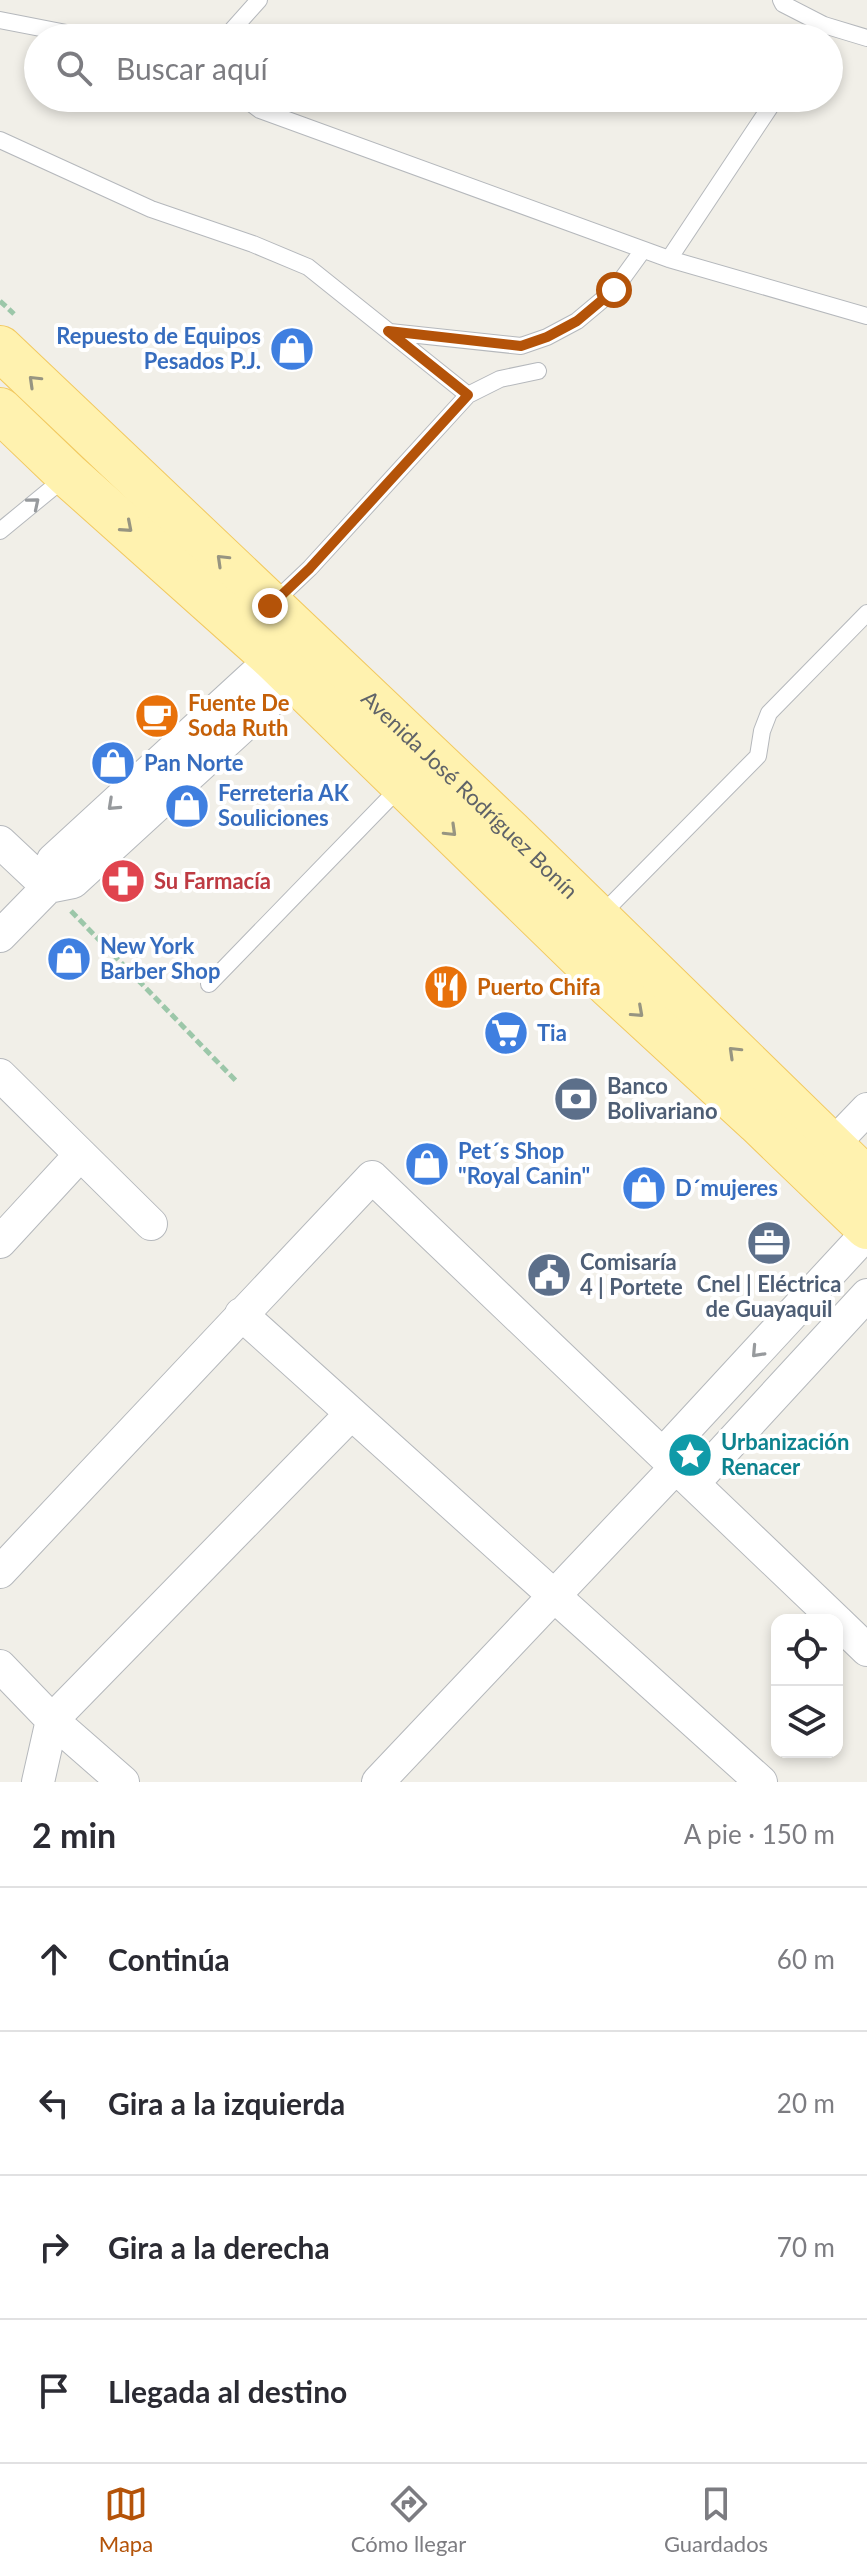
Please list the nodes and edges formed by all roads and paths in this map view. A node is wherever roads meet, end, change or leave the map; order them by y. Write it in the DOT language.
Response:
graph roads {
  1 [pos="259,0"];
  2 [pos="781,0"];
  3 [pos="0,20"];
  4 [pos="238,24"];
  5 [pos="809,24"];
  6 [pos="24,25"];
  7 [pos="843,35"];
  8 [pos="867,38"];
  9 [pos="265,112"];
  10 [pos="767,112"];
  11 [pos="0,140"];
  12 [pos="643,250"];
  13 [pos="669,259"];
  14 [pos="867,316"];
  15 [pos="388,331"];
  16 [pos="0,348"];
  17 [pos="538,371"];
  18 [pos="468,395"];
  19 [pos="0,410"];
  20 [pos="68,475"];
  21 [pos="0,531"];
  22 [pos="270,606"];
  23 [pos="867,613"];
  24 [pos="299,662"];
  25 [pos="403,784"];
  26 [pos="0,842"];
  27 [pos="48,887"];
  28 [pos="597,919"];
  29 [pos="0,936"];
  30 [pos="209,984"];
  31 [pos="0,1075"];
  32 [pos="236,1081"];
  33 [pos="867,1109"];
  34 [pos="80,1155"];
  35 [pos="820,1158"];
  36 [pos="867,1180"];
  37 [pos="151,1224"];
  38 [pos="867,1227"];
  39 [pos="867,1233"];
  40 [pos="0,1242"];
  41 [pos="867,1295"];
  42 [pos="241,1314"];
  43 [pos="713,1399"];
  44 [pos="351,1414"];
  45 [pos="744,1428"];
  46 [pos="676,1467"];
  47 [pos="0,1572"];
  48 [pos="554,1596"];
  49 [pos="830,1614"];
  50 [pos="843,1627"];
  51 [pos="867,1650"];
  52 [pos="0,1666"];
  53 [pos="52,1720"];
  54 [pos="753,1780"];
  55 [pos="38,1782"];
  56 [pos="123,1782"];
  57 [pos="378,1782"];
  1 -- 4 [label="lane"];
  2 -- 5 [label="lane"];
  3 -- 6 [label="lane"];
  7 -- 8 [label="lane"];
  9 -- 12 [label="lane"];
  10 -- 13 [label="lane"];
  11 -- 15 [label="lane"];
  12 -- 13 [label="lane"];
  12 -- 15 [label="lane"];
  13 -- 14 [label="lane"];
  15 -- 18 [label="lane"];
  22 -- 16 [label="main road, Avenida José Rodríguez Bonín, one-way"];
  17 -- 18 [label="lane"];
  18 -- 22 [label="lane"];
  19 -- 20 [label="main road, Avenida José Rodríguez Bonín"];
  21 -- 20 [label="lane, one-way"];
  20 -- 24 [label="main road, Avenida José Rodríguez Bonín, one-way"];
  22 -- 24 [label="main road, Avenida José Rodríguez Bonín"];
  23 -- 28 [label="lane"];
  24 -- 25 [label="main road, Avenida José Rodríguez Bonín"];
  24 -- 27 [label="street"];
  24 -- 28 [label="main road, Avenida José Rodríguez Bonín"];
  25 -- 30 [label="lane"];
  25 -- 35 [label="main road, Avenida José Rodríguez Bonín, one-way"];
  26 -- 27 [label="street"];
  27 -- 29 [label="street"];
  27 -- 32 [label="path"];
  35 -- 28 [label="main road, Avenida José Rodríguez Bonín, one-way"];
  31 -- 34 [label="street"];
  33 -- 35 [label="street"];
  34 -- 37 [label="street"];
  34 -- 40 [label="street"];
  35 -- 36 [label="main road, Avenida José Rodríguez Bonín"];
  35 -- 38 [label="main road, Avenida José Rodríguez Bonín"];
  39 -- 43 [label="street, one-way"];
  41 -- 45 [label="street"];
  42 -- 44 [label="street"];
  42 -- 46 [label="street"];
  42 -- 47 [label="street"];
  43 -- 45 [label="street"];
  43 -- 46 [label="street"];
  44 -- 48 [label="street"];
  44 -- 53 [label="street"];
  45 -- 46 [label="street"];
  46 -- 48 [label="street"];
  46 -- 49 [label="street"];
  48 -- 54 [label="street"];
  48 -- 57 [label="street"];
  50 -- 51 [label="street"];
  52 -- 53 [label="street"];
  53 -- 55 [label="street"];
  53 -- 56 [label="street"];
}
